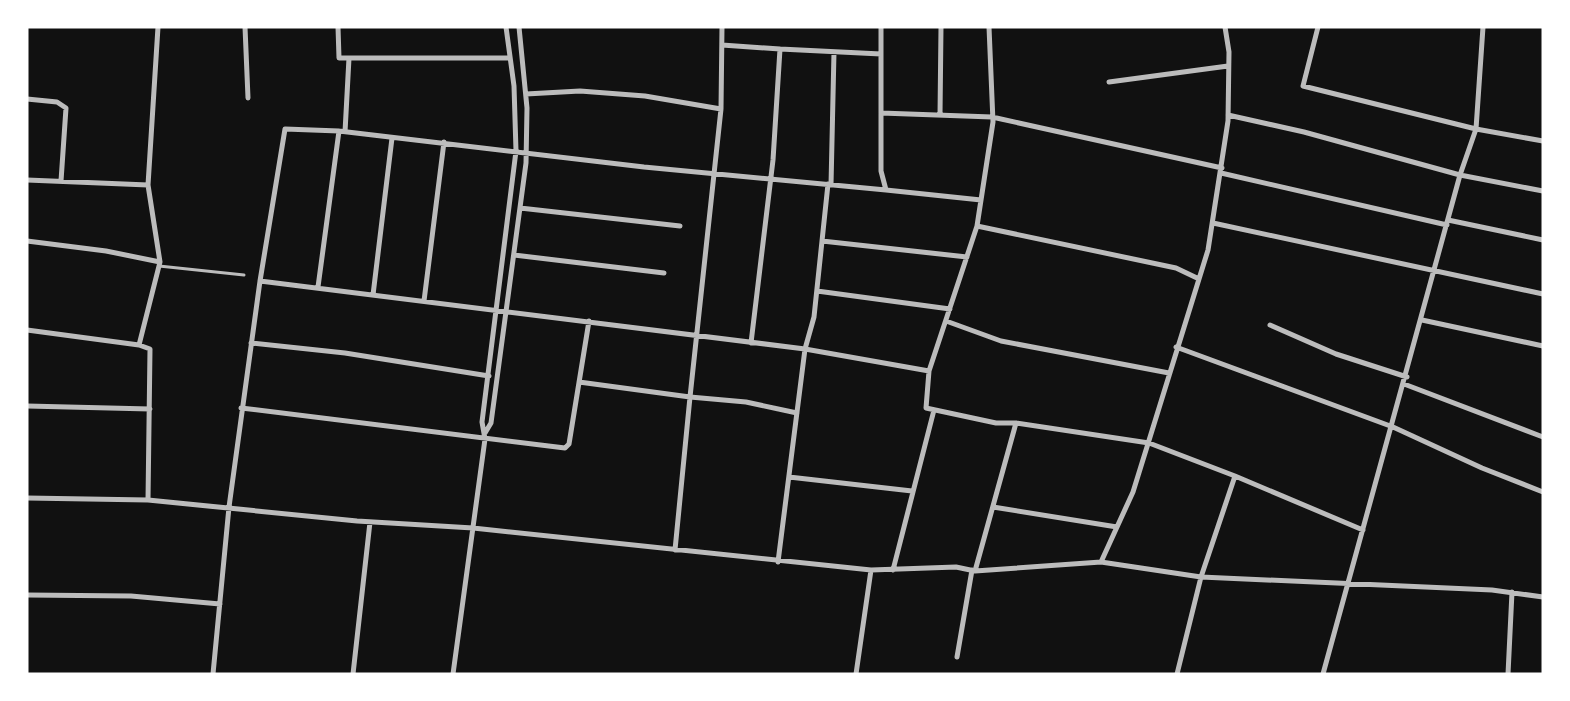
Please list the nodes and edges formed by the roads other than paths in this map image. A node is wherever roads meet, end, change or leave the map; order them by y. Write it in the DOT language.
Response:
graph roads {
  1 [pos="158,27"];
  2 [pos="245,27"];
  3 [pos="338,27"];
  4 [pos="506,27"];
  5 [pos="519,27"];
  6 [pos="722,27"];
  7 [pos="881,27"];
  8 [pos="941,27"];
  9 [pos="989,27"];
  10 [pos="1225,27"];
  11 [pos="1318,27"];
  12 [pos="1484,27"];
  13 [pos="722,45"];
  14 [pos="780,49"];
  15 [pos="834,52"];
  16 [pos="881,54"];
  17 [pos="349,58"];
  18 [pos="510,58"];
  19 [pos="1228,66"];
  20 [pos="1109,82"];
  21 [pos="526,94"];
  22 [pos="248,98"];
  23 [pos="27,99"];
  24 [pos="721,109"];
  25 [pos="882,112"];
  26 [pos="940,115"];
  27 [pos="1228,115"];
  28 [pos="992,117"];
  29 [pos="1476,129"];
  30 [pos="342,131"];
  31 [pos="392,138"];
  32 [pos="1543,141"];
  33 [pos="444,142"];
  34 [pos="516,151"];
  35 [pos="526,153"];
  36 [pos="1222,170"];
  37 [pos="714,173"];
  38 [pos="1460,175"];
  39 [pos="771,179"];
  40 [pos="27,180"];
  41 [pos="61,181"];
  42 [pos="147,185"];
  43 [pos="830,185"];
  44 [pos="886,190"];
  45 [pos="1543,191"];
  46 [pos="981,200"];
  47 [pos="520,208"];
  48 [pos="1213,223"];
  49 [pos="1448,223"];
  50 [pos="680,226"];
  51 [pos="976,226"];
  52 [pos="27,240"];
  53 [pos="1543,240"];
  54 [pos="822,241"];
  55 [pos="514,255"];
  56 [pos="967,257"];
  57 [pos="159,264"];
  58 [pos="1436,269"];
  59 [pos="664,273"];
  60 [pos="244,275"];
  61 [pos="1197,278"];
  62 [pos="260,281"];
  63 [pos="318,287"];
  64 [pos="817,291"];
  65 [pos="1543,294"];
  66 [pos="373,296"];
  67 [pos="424,301"];
  68 [pos="950,309"];
  69 [pos="498,310"];
  70 [pos="507,311"];
  71 [pos="1422,320"];
  72 [pos="589,321"];
  73 [pos="946,321"];
  74 [pos="1270,325"];
  75 [pos="27,330"];
  76 [pos="696,336"];
  77 [pos="251,343"];
  78 [pos="751,343"];
  79 [pos="139,345"];
  80 [pos="1543,346"];
  81 [pos="1176,347"];
  82 [pos="805,349"];
  83 [pos="929,371"];
  84 [pos="1169,374"];
  85 [pos="489,376"];
  86 [pos="1407,377"];
  87 [pos="579,382"];
  88 [pos="1404,384"];
  89 [pos="690,397"];
  90 [pos="27,406"];
  91 [pos="242,408"];
  92 [pos="150,409"];
  93 [pos="934,410"];
  94 [pos="797,412"];
  95 [pos="1016,423"];
  96 [pos="1393,426"];
  97 [pos="485,436"];
  98 [pos="1543,437"];
  99 [pos="1149,444"];
  100 [pos="1235,476"];
  101 [pos="789,477"];
  102 [pos="912,491"];
  103 [pos="1543,492"];
  104 [pos="27,498"];
  105 [pos="148,500"];
  106 [pos="230,507"];
  107 [pos="993,507"];
  108 [pos="370,522"];
  109 [pos="1117,527"];
  110 [pos="473,528"];
  111 [pos="1363,530"];
  112 [pos="675,550"];
  113 [pos="778,562"];
  114 [pos="1101,562"];
  115 [pos="871,570"];
  116 [pos="892,570"];
  117 [pos="973,571"];
  118 [pos="1201,577"];
  119 [pos="1349,582"];
  120 [pos="1512,592"];
  121 [pos="27,595"];
  122 [pos="1543,597"];
  123 [pos="220,604"];
  124 [pos="957,657"];
  125 [pos="213,674"];
  126 [pos="353,674"];
  127 [pos="453,674"];
  128 [pos="856,674"];
  129 [pos="1177,674"];
  130 [pos="1323,674"];
  131 [pos="1508,674"];
  1 -- 42 [label="street"];
  2 -- 22 [label="street"];
  3 -- 17 [label="street"];
  4 -- 18 [label="street"];
  5 -- 21 [label="street"];
  6 -- 13 [label="street"];
  7 -- 16 [label="street"];
  8 -- 26 [label="street"];
  9 -- 28 [label="street"];
  10 -- 19 [label="street"];
  11 -- 29 [label="street"];
  12 -- 29 [label="street"];
  13 -- 14 [label="street"];
  13 -- 24 [label="street"];
  14 -- 15 [label="street"];
  14 -- 39 [label="street"];
  15 -- 16 [label="street"];
  15 -- 43 [label="street"];
  16 -- 25 [label="street"];
  17 -- 18 [label="street"];
  17 -- 30 [label="street"];
  18 -- 34 [label="street"];
  19 -- 20 [label="street"];
  19 -- 27 [label="street"];
  21 -- 24 [label="street"];
  21 -- 35 [label="street"];
  23 -- 41 [label="street"];
  24 -- 37 [label="street"];
  25 -- 26 [label="street"];
  25 -- 44 [label="street"];
  26 -- 28 [label="street"];
  27 -- 36 [label="street"];
  27 -- 38 [label="street"];
  28 -- 36 [label="street"];
  28 -- 46 [label="street"];
  29 -- 32 [label="street"];
  29 -- 38 [label="street"];
  30 -- 31 [label="street"];
  30 -- 62 [label="street"];
  30 -- 63 [label="street"];
  31 -- 33 [label="street"];
  31 -- 66 [label="street"];
  33 -- 34 [label="street"];
  33 -- 67 [label="street"];
  34 -- 35 [label="street"];
  34 -- 69 [label="street"];
  35 -- 37 [label="street"];
  35 -- 47 [label="street"];
  36 -- 48 [label="street"];
  36 -- 49 [label="street"];
  37 -- 39 [label="street"];
  37 -- 76 [label="street"];
  38 -- 45 [label="street"];
  38 -- 49 [label="street"];
  39 -- 43 [label="street"];
  39 -- 78 [label="street"];
  40 -- 41 [label="street"];
  41 -- 42 [label="street"];
  42 -- 57 [label="street"];
  43 -- 44 [label="street"];
  43 -- 54 [label="street"];
  44 -- 46 [label="street"];
  46 -- 51 [label="street"];
  47 -- 50 [label="street"];
  47 -- 55 [label="street"];
  48 -- 58 [label="street"];
  48 -- 61 [label="street"];
  49 -- 53 [label="street"];
  49 -- 58 [label="street"];
  51 -- 56 [label="street"];
  51 -- 61 [label="street"];
  52 -- 57 [label="street"];
  54 -- 56 [label="street"];
  54 -- 64 [label="street"];
  55 -- 59 [label="street"];
  55 -- 70 [label="street"];
  56 -- 68 [label="street"];
  57 -- 60 [label="lane"];
  57 -- 79 [label="street"];
  58 -- 65 [label="street"];
  58 -- 71 [label="street"];
  61 -- 81 [label="street"];
  62 -- 63 [label="street"];
  62 -- 77 [label="street"];
  63 -- 66 [label="street"];
  64 -- 68 [label="street"];
  64 -- 82 [label="street"];
  66 -- 67 [label="street"];
  67 -- 69 [label="street"];
  68 -- 73 [label="street"];
  69 -- 70 [label="street"];
  69 -- 85 [label="street"];
  70 -- 72 [label="street"];
  70 -- 97 [label="street"];
  71 -- 80 [label="street"];
  71 -- 86 [label="street"];
  72 -- 76 [label="street"];
  72 -- 87 [label="street"];
  73 -- 83 [label="street"];
  73 -- 84 [label="street"];
  74 -- 86 [label="street"];
  75 -- 79 [label="street"];
  76 -- 78 [label="street"];
  76 -- 89 [label="street"];
  77 -- 85 [label="street"];
  77 -- 91 [label="street"];
  78 -- 82 [label="street"];
  79 -- 92 [label="street"];
  81 -- 84 [label="street"];
  81 -- 96 [label="street"];
  82 -- 83 [label="street"];
  82 -- 94 [label="street"];
  83 -- 93 [label="street"];
  84 -- 99 [label="street"];
  85 -- 97 [label="street"];
  86 -- 88 [label="street"];
  87 -- 89 [label="street"];
  87 -- 97 [label="street"];
  88 -- 96 [label="street"];
  88 -- 98 [label="street"];
  89 -- 94 [label="street"];
  89 -- 112 [label="street"];
  90 -- 92 [label="street"];
  91 -- 97 [label="street"];
  91 -- 106 [label="street"];
  92 -- 105 [label="street"];
  93 -- 95 [label="street"];
  93 -- 102 [label="street"];
  94 -- 101 [label="street"];
  95 -- 99 [label="street"];
  95 -- 107 [label="street"];
  96 -- 103 [label="street"];
  96 -- 111 [label="street"];
  97 -- 110 [label="street"];
  99 -- 100 [label="street"];
  99 -- 109 [label="street"];
  100 -- 111 [label="street"];
  100 -- 118 [label="street"];
  101 -- 102 [label="street"];
  101 -- 113 [label="street"];
  102 -- 116 [label="street"];
  104 -- 105 [label="street"];
  105 -- 106 [label="street"];
  106 -- 108 [label="street"];
  106 -- 123 [label="street"];
  107 -- 109 [label="street"];
  107 -- 117 [label="street"];
  108 -- 110 [label="street"];
  108 -- 126 [label="street"];
  109 -- 114 [label="street"];
  110 -- 112 [label="street"];
  110 -- 127 [label="street"];
  111 -- 119 [label="street"];
  112 -- 113 [label="street"];
  113 -- 115 [label="street"];
  114 -- 117 [label="street"];
  114 -- 118 [label="street"];
  115 -- 116 [label="street"];
  115 -- 128 [label="street"];
  116 -- 117 [label="street"];
  117 -- 124 [label="street"];
  118 -- 119 [label="street"];
  118 -- 129 [label="street"];
  119 -- 120 [label="street"];
  119 -- 130 [label="street"];
  120 -- 122 [label="street"];
  120 -- 131 [label="street"];
  121 -- 123 [label="street"];
  123 -- 125 [label="street"];
}
